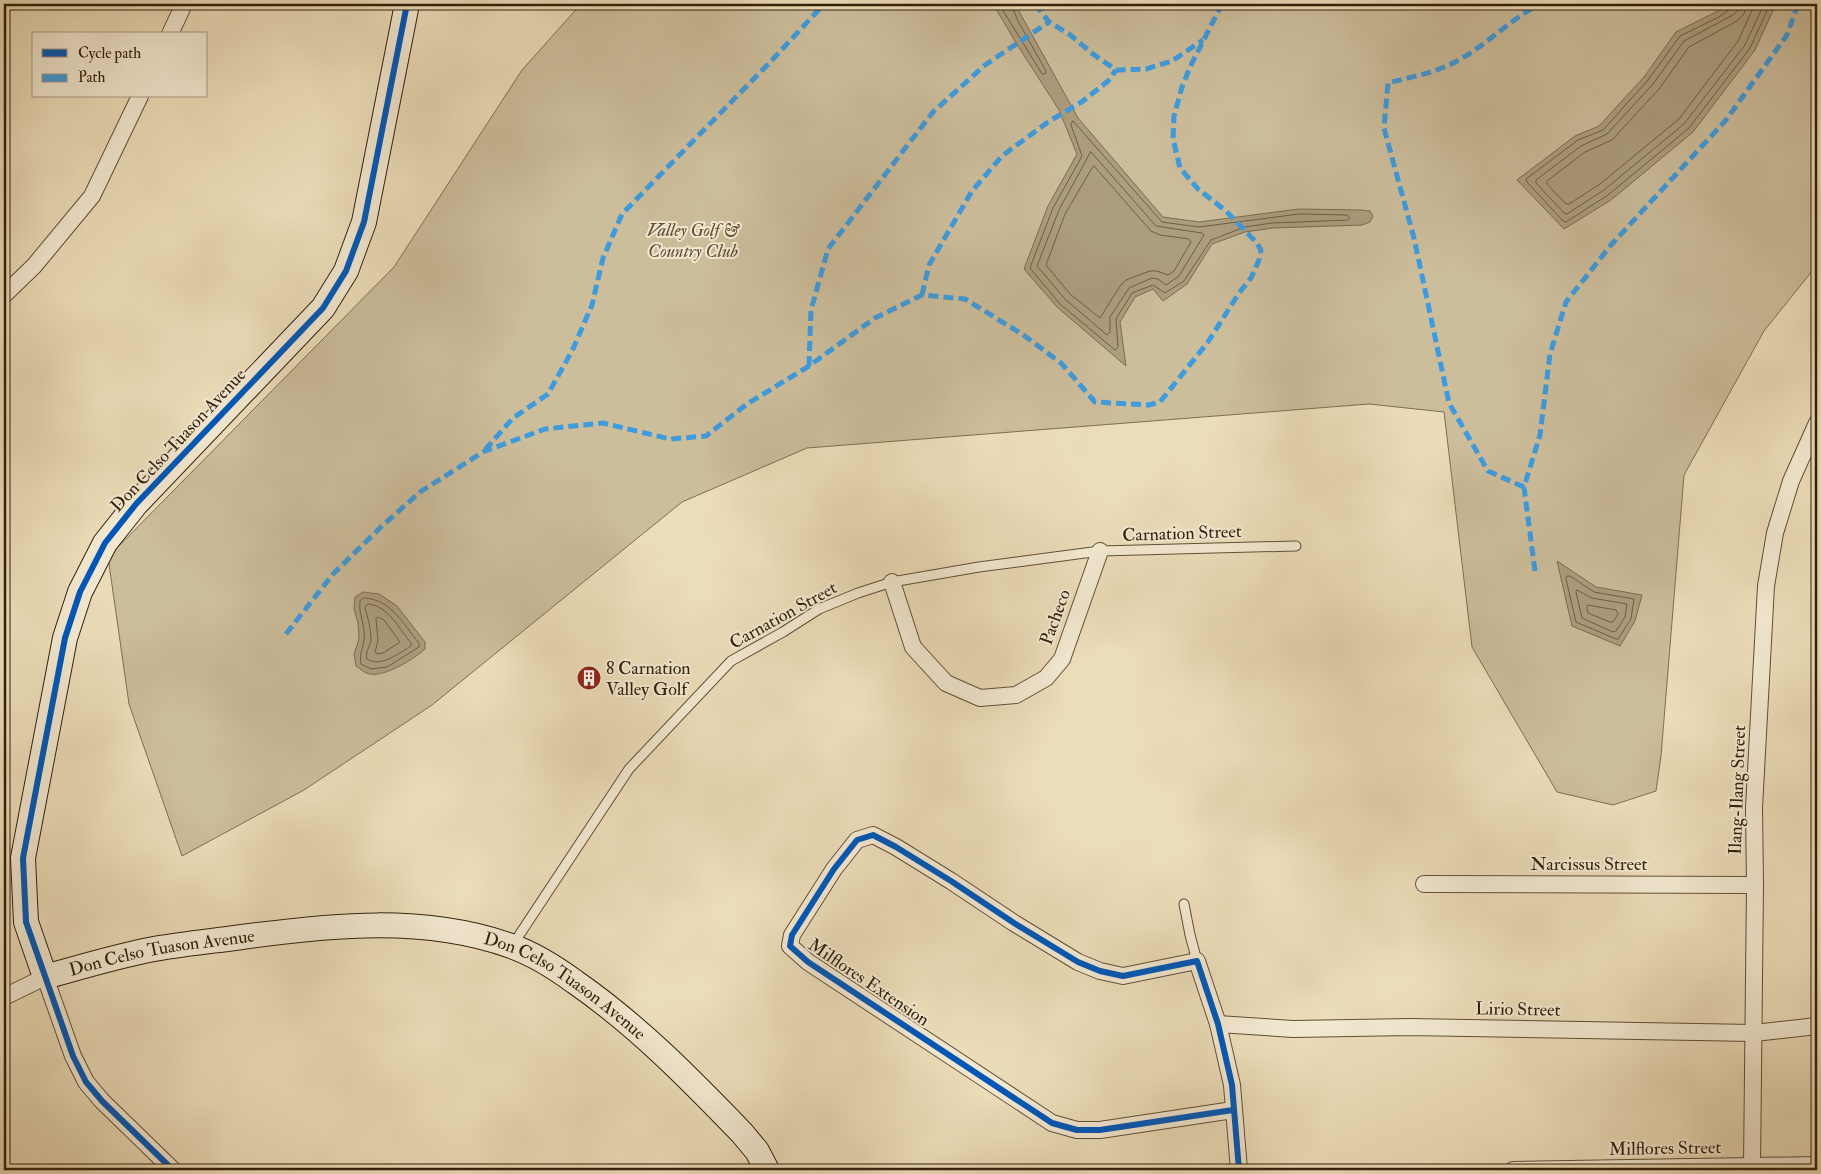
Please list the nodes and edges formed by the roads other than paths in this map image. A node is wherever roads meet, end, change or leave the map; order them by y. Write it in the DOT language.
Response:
graph roads {
  1 [pos="184,4"];
  2 [pos="408,4"];
  3 [pos="171,32"];
  4 [pos="139,98"];
  5 [pos="4,295"];
  6 [pos="1817,423"];
  7 [pos="1296,546"];
  8 [pos="1100,551"];
  9 [pos="892,582"];
  10 [pos="1424,884"];
  11 [pos="1755,885"];
  12 [pos="1184,904"];
  13 [pos="512,946"];
  14 [pos="1197,961"];
  15 [pos="45,977"];
  16 [pos="4,997"];
  17 [pos="1218,1024"];
  18 [pos="1817,1026"];
  19 [pos="1754,1034"];
  20 [pos="1233,1110"];
  21 [pos="1817,1165"];
  22 [pos="1752,1166"];
  23 [pos="173,1170"];
  24 [pos="767,1170"];
  25 [pos="1238,1170"];
  26 [pos="1513,1170"];
  1 -- 3 [label="street"];
  2 -- 15 [label="street, Don Celso Tuason Avenue"];
  4 -- 5 [label="street"];
  6 -- 11 [label="street, Ilang-Ilang Street"];
  7 -- 8 [label="lane, Carnation Street"];
  8 -- 9 [label="lane, Carnation Street"];
  8 -- 9 [label="street, Pacheco"];
  9 -- 13 [label="lane, Carnation Street"];
  10 -- 11 [label="street, Narcissus Street"];
  11 -- 19 [label="street, Ilang-Ilang Street"];
  12 -- 14 [label="lane"];
  13 -- 15 [label="street, Don Celso Tuason Avenue"];
  13 -- 24 [label="street, Don Celso Tuason Avenue"];
  14 -- 17 [label="street"];
  14 -- 20 [label="street, Milflores Extension"];
  15 -- 16 [label="street"];
  15 -- 23 [label="street"];
  17 -- 19 [label="street, Lirio Street"];
  17 -- 20 [label="street"];
  18 -- 19 [label="street, Lirio Street"];
  19 -- 22 [label="street, Ilang-Ilang Street"];
  20 -- 25 [label="street"];
  21 -- 22 [label="street, Milflores Street"];
  22 -- 26 [label="street, Milflores Street"];
}
